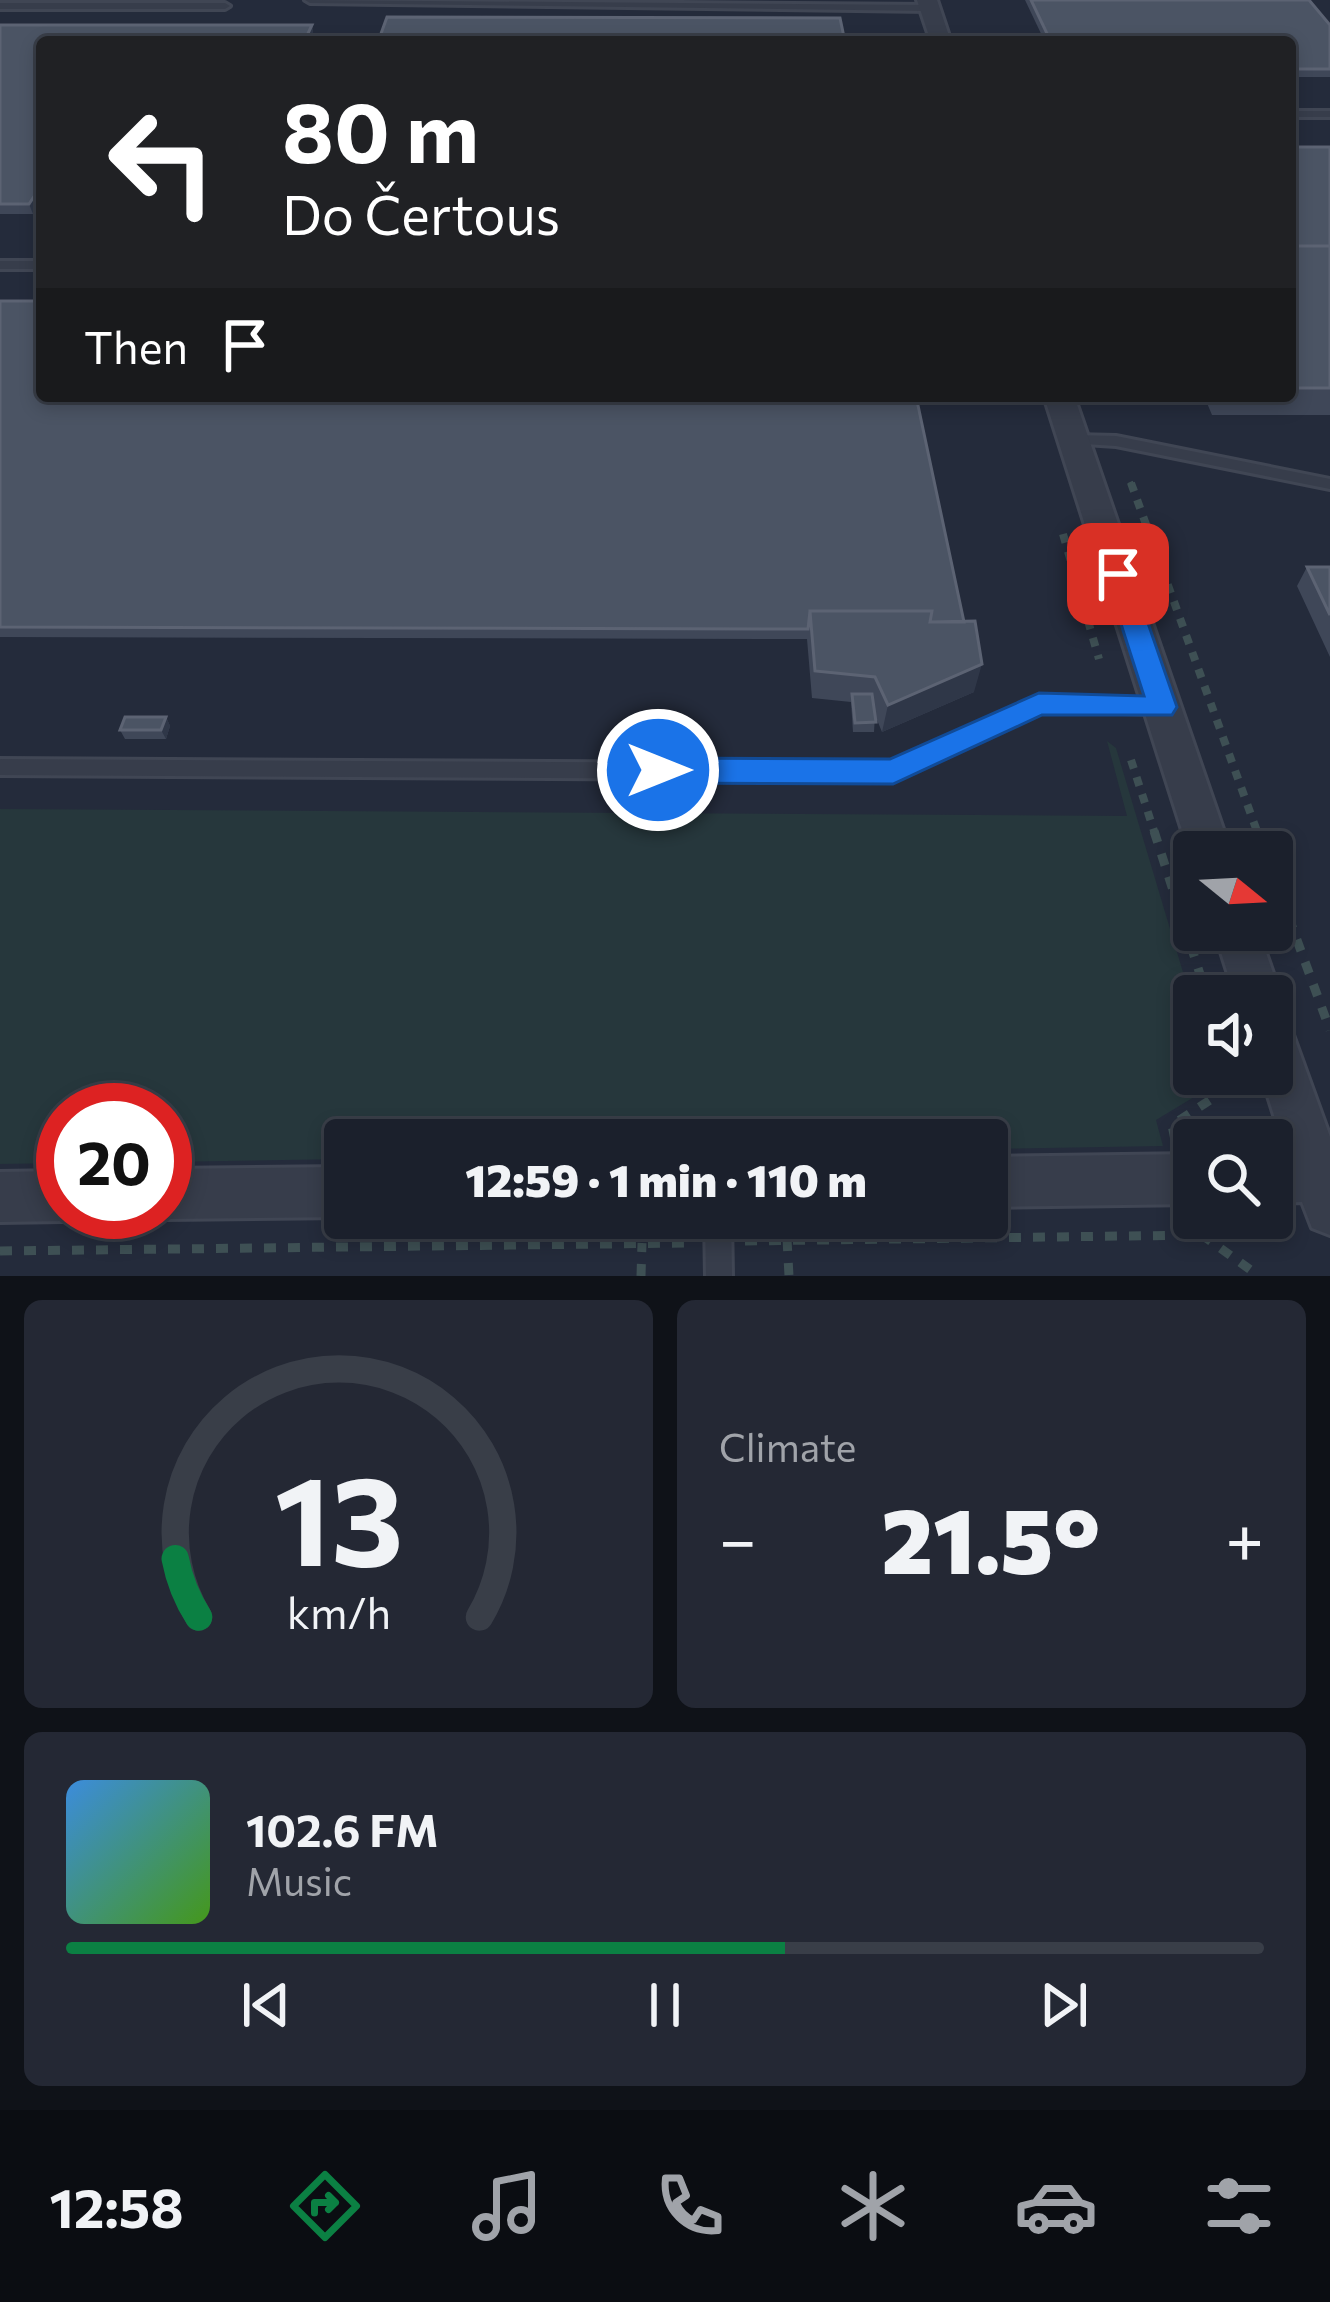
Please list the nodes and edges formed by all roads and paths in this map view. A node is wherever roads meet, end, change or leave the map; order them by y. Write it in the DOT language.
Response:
graph roads {
  1 [pos="310,0"];
  2 [pos="928,4"];
  3 [pos="0,6"];
  4 [pos="225,6"];
  5 [pos="939,36"];
  6 [pos="1296,114"];
  7 [pos="1330,114"];
  8 [pos="0,265"];
  9 [pos="36,265"];
  10 [pos="1061,402"];
  11 [pos="1074,440"];
  12 [pos="1130,482"];
  13 [pos="1330,484"];
  14 [pos="1073,567"];
  15 [pos="1100,659"];
  16 [pos="1162,707"];
  17 [pos="1131,760"];
  18 [pos="0,767"];
  19 [pos="1203,831"];
  20 [pos="1257,831"];
  21 [pos="1293,929"];
  22 [pos="1200,975"];
  23 [pos="1330,1030"];
  24 [pos="1285,1095"];
  25 [pos="1173,1179"];
  26 [pos="1008,1182"];
  27 [pos="1307,1188"];
  28 [pos="324,1192"];
  29 [pos="192,1194"];
  30 [pos="36,1196"];
  31 [pos="0,1197"];
  32 [pos="1173,1234"];
  33 [pos="1008,1236"];
  34 [pos="665,1239"];
  35 [pos="718,1239"];
  36 [pos="787,1239"];
  37 [pos="1209,1239"];
  38 [pos="642,1243"];
  39 [pos="0,1251"];
  40 [pos="641,1276"];
  41 [pos="719,1276"];
  42 [pos="789,1276"];
  43 [pos="1259,1276"];
  1 -- 2 [label="lane"];
  2 -- 5 [label="street"];
  3 -- 4 [label="lane"];
  6 -- 7 [label="lane"];
  8 -- 9 [label="lane"];
  10 -- 11 [label="street"];
  11 -- 13 [label="lane"];
  11 -- 16 [label="street"];
  12 -- 20 [label="path"];
  14 -- 15 [label="path"];
  16 -- 18 [label="lane"];
  16 -- 19 [label="street"];
  17 -- 22 [label="path"];
  21 -- 23 [label="path"];
  24 -- 27 [label="street"];
  25 -- 26 [label="street"];
  28 -- 29 [label="street"];
  30 -- 31 [label="street"];
  32 -- 33 [label="path"];
  34 -- 38 [label="path"];
  35 -- 41 [label="lane"];
  36 -- 42 [label="path"];
  37 -- 43 [label="path"];
  38 -- 39 [label="path"];
  38 -- 40 [label="path"];
}
